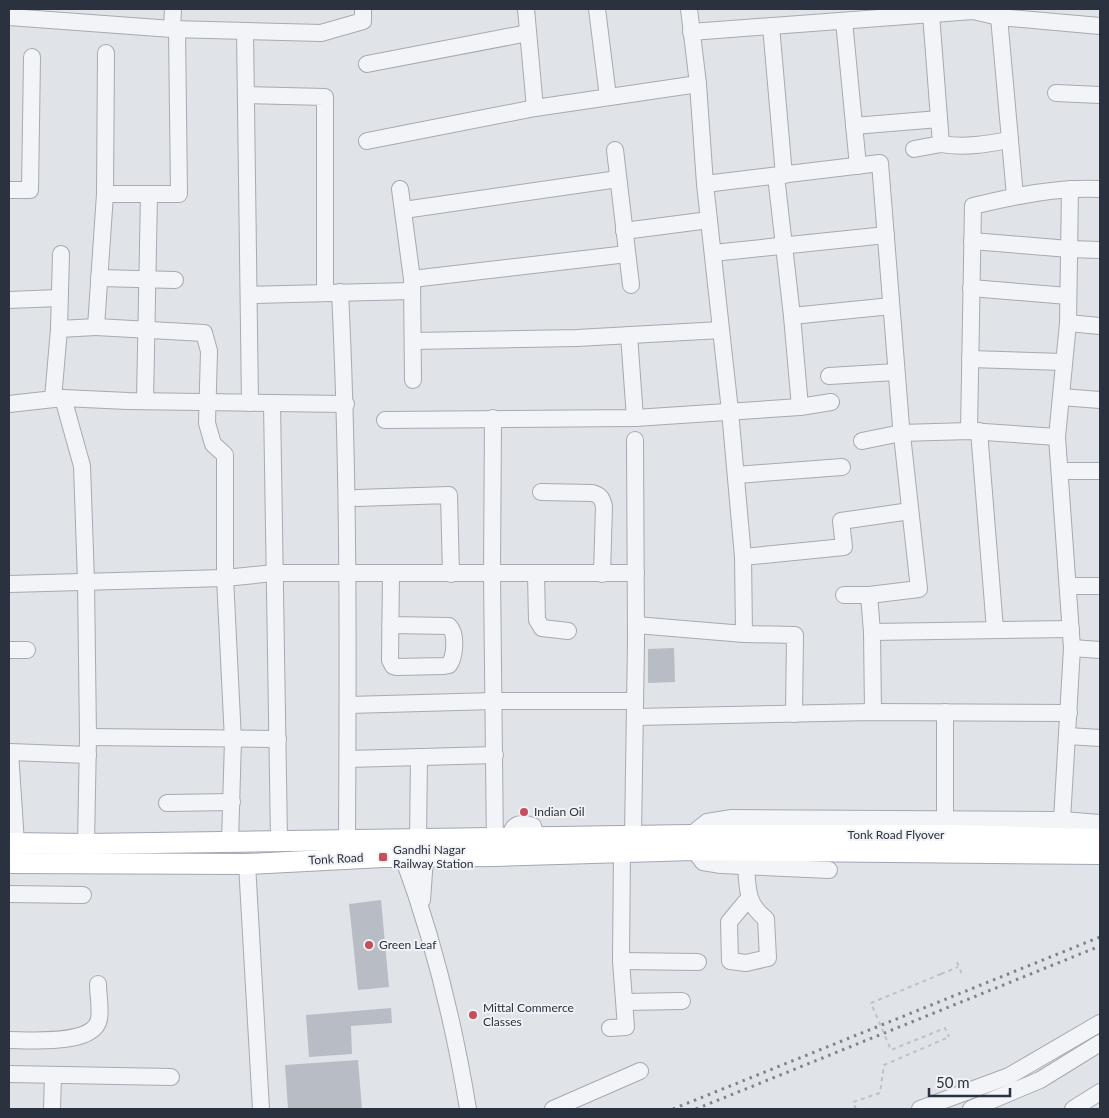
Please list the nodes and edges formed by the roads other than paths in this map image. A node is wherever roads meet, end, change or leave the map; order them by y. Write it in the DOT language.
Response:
graph roads {
  1 [pos="173,9"];
  2 [pos="363,9"];
  3 [pos="526,9"];
  4 [pos="597,9"];
  5 [pos="689,9"];
  6 [pos="931,14"];
  7 [pos="9,17"];
  8 [pos="999,17"];
  9 [pos="844,21"];
  10 [pos="771,26"];
  11 [pos="1100,26"];
  12 [pos="174,29"];
  13 [pos="245,32"];
  14 [pos="691,32"];
  15 [pos="528,33"];
  16 [pos="106,53"];
  17 [pos="32,57"];
  18 [pos="367,64"];
  19 [pos="698,84"];
  20 [pos="1056,93"];
  21 [pos="247,95"];
  22 [pos="1100,95"];
  23 [pos="608,97"];
  24 [pos="535,108"];
  25 [pos="939,119"];
  26 [pos="854,126"];
  27 [pos="1010,140"];
  28 [pos="367,141"];
  29 [pos="941,144"];
  30 [pos="914,149"];
  31 [pos="615,150"];
  32 [pos="858,166"];
  33 [pos="780,175"];
  34 [pos="618,179"];
  35 [pos="705,184"];
  36 [pos="400,189"];
  37 [pos="1070,189"];
  38 [pos="1100,189"];
  39 [pos="9,190"];
  40 [pos="105,194"];
  41 [pos="149,195"];
  42 [pos="1015,196"];
  43 [pos="404,210"];
  44 [pos="709,220"];
  45 [pos="624,231"];
  46 [pos="886,235"];
  47 [pos="972,241"];
  48 [pos="784,246"];
  49 [pos="1069,250"];
  50 [pos="1100,250"];
  51 [pos="713,253"];
  52 [pos="61,254"];
  53 [pos="627,254"];
  54 [pos="99,278"];
  55 [pos="148,280"];
  56 [pos="176,280"];
  57 [pos="412,285"];
  58 [pos="631,285"];
  59 [pos="971,288"];
  60 [pos="333,292"];
  61 [pos="249,295"];
  62 [pos="1068,296"];
  63 [pos="59,298"];
  64 [pos="9,300"];
  65 [pos="891,306"];
  66 [pos="792,316"];
  67 [pos="1068,323"];
  68 [pos="1100,326"];
  69 [pos="96,327"];
  70 [pos="59,329"];
  71 [pos="147,329"];
  72 [pos="721,330"];
  73 [pos="629,335"];
  74 [pos="413,341"];
  75 [pos="970,359"];
  76 [pos="1064,362"];
  77 [pos="896,372"];
  78 [pos="830,376"];
  79 [pos="413,380"];
  80 [pos="1061,397"];
  81 [pos="58,398"];
  82 [pos="1100,400"];
  83 [pos="145,401"];
  84 [pos="207,401"];
  85 [pos="831,402"];
  86 [pos="250,403"];
  87 [pos="272,403"];
  88 [pos="9,404"];
  89 [pos="346,404"];
  90 [pos="800,407"];
  91 [pos="730,411"];
  92 [pos="493,418"];
  93 [pos="635,418"];
  94 [pos="385,420"];
  95 [pos="974,431"];
  96 [pos="901,433"];
  97 [pos="1057,438"];
  98 [pos="635,440"];
  99 [pos="862,442"];
  100 [pos="842,467"];
  101 [pos="1060,471"];
  102 [pos="1100,471"];
  103 [pos="736,475"];
  104 [pos="541,492"];
  105 [pos="357,498"];
  106 [pos="910,511"];
  107 [pos="743,557"];
  108 [pos="274,573"];
  109 [pos="636,573"];
  110 [pos="348,574"];
  111 [pos="391,574"];
  112 [pos="451,574"];
  113 [pos="492,574"];
  114 [pos="536,574"];
  115 [pos="602,574"];
  116 [pos="225,578"];
  117 [pos="86,581"];
  118 [pos="9,584"];
  119 [pos="1068,586"];
  120 [pos="1100,586"];
  121 [pos="844,595"];
  122 [pos="869,595"];
  123 [pos="390,625"];
  124 [pos="636,626"];
  125 [pos="995,629"];
  126 [pos="1071,629"];
  127 [pos="568,630"];
  128 [pos="872,632"];
  129 [pos="744,634"];
  130 [pos="1072,648"];
  131 [pos="9,650"];
  132 [pos="27,650"];
  133 [pos="1100,650"];
  134 [pos="495,701"];
  135 [pos="348,705"];
  136 [pos="635,709"];
  137 [pos="873,712"];
  138 [pos="945,712"];
  139 [pos="1068,713"];
  140 [pos="794,714"];
  141 [pos="1067,736"];
  142 [pos="88,737"];
  143 [pos="1100,738"];
  144 [pos="278,739"];
  145 [pos="233,740"];
  146 [pos="10,752"];
  147 [pos="88,755"];
  148 [pos="495,755"];
  149 [pos="419,757"];
  150 [pos="348,760"];
  151 [pos="232,802"];
  152 [pos="167,804"];
  153 [pos="945,819"];
  154 [pos="1062,820"];
  155 [pos="1100,823"];
  156 [pos="1100,838"];
  157 [pos="347,839"];
  158 [pos="418,839"];
  159 [pos="279,840"];
  160 [pos="230,842"];
  161 [pos="692,842"];
  162 [pos="628,843"];
  163 [pos="716,843"];
  164 [pos="12,844"];
  165 [pos="86,844"];
  166 [pos="500,844"];
  167 [pos="1100,854"];
  168 [pos="403,857"];
  169 [pos="425,858"];
  170 [pos="9,863"];
  171 [pos="247,864"];
  172 [pos="746,866"];
  173 [pos="829,870"];
  174 [pos="9,894"];
  175 [pos="83,894"];
  176 [pos="749,898"];
  177 [pos="422,907"];
  178 [pos="621,961"];
  179 [pos="698,962"];
  180 [pos="98,984"];
  181 [pos="682,1001"];
  182 [pos="625,1002"];
  183 [pos="1100,1024"];
  184 [pos="610,1028"];
  185 [pos="9,1040"];
  186 [pos="1100,1043"];
  187 [pos="640,1071"];
  188 [pos="9,1074"];
  189 [pos="53,1075"];
  190 [pos="171,1077"];
  191 [pos="1100,1092"];
  192 [pos="52,1109"];
  193 [pos="261,1109"];
  194 [pos="468,1109"];
  195 [pos="553,1109"];
  196 [pos="920,1109"];
  197 [pos="971,1109"];
  198 [pos="1073,1109"];
  1 -- 12 [label="street"];
  2 -- 13 [label="street"];
  3 -- 15 [label="street"];
  4 -- 23 [label="street"];
  5 -- 14 [label="street"];
  6 -- 8 [label="street"];
  6 -- 9 [label="street"];
  6 -- 25 [label="street"];
  7 -- 12 [label="street"];
  8 -- 11 [label="street"];
  8 -- 27 [label="street"];
  9 -- 10 [label="street"];
  9 -- 26 [label="street"];
  10 -- 14 [label="street"];
  10 -- 33 [label="street"];
  12 -- 13 [label="street"];
  12 -- 41 [label="street"];
  13 -- 21 [label="street"];
  14 -- 19 [label="street"];
  15 -- 18 [label="street"];
  15 -- 24 [label="street"];
  16 -- 40 [label="street"];
  17 -- 39 [label="street"];
  19 -- 23 [label="street"];
  19 -- 35 [label="street"];
  20 -- 22 [label="street"];
  21 -- 60 [label="street"];
  21 -- 61 [label="street"];
  23 -- 24 [label="street"];
  24 -- 28 [label="street"];
  25 -- 26 [label="street"];
  25 -- 29 [label="street"];
  26 -- 32 [label="street"];
  27 -- 29 [label="street"];
  27 -- 42 [label="street"];
  29 -- 30 [label="street"];
  31 -- 34 [label="street"];
  32 -- 33 [label="street"];
  32 -- 46 [label="street"];
  33 -- 35 [label="street"];
  33 -- 48 [label="street"];
  34 -- 43 [label="street"];
  34 -- 45 [label="street"];
  35 -- 44 [label="street"];
  36 -- 43 [label="street"];
  37 -- 38 [label="street"];
  37 -- 42 [label="street"];
  37 -- 49 [label="street"];
  40 -- 41 [label="street"];
  40 -- 54 [label="street"];
  41 -- 55 [label="street"];
  42 -- 47 [label="street"];
  43 -- 57 [label="street"];
  44 -- 45 [label="street"];
  44 -- 51 [label="street"];
  45 -- 53 [label="street"];
  46 -- 48 [label="street"];
  46 -- 65 [label="street"];
  47 -- 49 [label="street"];
  47 -- 59 [label="street"];
  48 -- 51 [label="street"];
  48 -- 66 [label="street"];
  49 -- 50 [label="street"];
  49 -- 62 [label="street"];
  51 -- 72 [label="street"];
  52 -- 63 [label="street"];
  53 -- 57 [label="street"];
  53 -- 58 [label="street"];
  54 -- 55 [label="street"];
  54 -- 69 [label="street"];
  55 -- 56 [label="street"];
  55 -- 71 [label="street"];
  57 -- 60 [label="street"];
  57 -- 74 [label="street"];
  59 -- 62 [label="street"];
  59 -- 75 [label="street"];
  60 -- 61 [label="street"];
  60 -- 89 [label="street"];
  61 -- 86 [label="street"];
  62 -- 67 [label="street"];
  63 -- 64 [label="street"];
  63 -- 70 [label="street"];
  65 -- 66 [label="street"];
  65 -- 77 [label="street"];
  66 -- 90 [label="street"];
  67 -- 68 [label="street"];
  67 -- 76 [label="street"];
  69 -- 70 [label="street"];
  69 -- 71 [label="street"];
  70 -- 81 [label="street"];
  71 -- 83 [label="street"];
  71 -- 84 [label="street"];
  72 -- 73 [label="street"];
  72 -- 91 [label="street"];
  73 -- 74 [label="street"];
  73 -- 93 [label="street"];
  74 -- 79 [label="street"];
  75 -- 76 [label="street"];
  75 -- 95 [label="street"];
  76 -- 80 [label="street"];
  77 -- 78 [label="street"];
  77 -- 96 [label="street"];
  80 -- 82 [label="street"];
  80 -- 97 [label="street"];
  81 -- 83 [label="street"];
  81 -- 88 [label="street"];
  81 -- 117 [label="street"];
  83 -- 84 [label="street"];
  84 -- 86 [label="street"];
  84 -- 116 [label="street"];
  85 -- 90 [label="street"];
  86 -- 87 [label="street"];
  87 -- 89 [label="street"];
  87 -- 108 [label="street"];
  89 -- 110 [label="street"];
  90 -- 91 [label="street"];
  91 -- 93 [label="street"];
  91 -- 103 [label="street"];
  92 -- 93 [label="street"];
  92 -- 94 [label="street"];
  92 -- 113 [label="street"];
  95 -- 96 [label="street"];
  95 -- 97 [label="street"];
  95 -- 125 [label="street"];
  96 -- 99 [label="street"];
  96 -- 106 [label="street"];
  97 -- 101 [label="street"];
  98 -- 109 [label="street"];
  100 -- 103 [label="street"];
  101 -- 102 [label="street"];
  101 -- 119 [label="street"];
  103 -- 107 [label="street"];
  104 -- 115 [label="street"];
  105 -- 112 [label="street"];
  106 -- 107 [label="street"];
  106 -- 122 [label="street"];
  107 -- 129 [label="street"];
  108 -- 110 [label="street"];
  108 -- 116 [label="street"];
  108 -- 144 [label="street"];
  109 -- 115 [label="street"];
  109 -- 124 [label="street"];
  110 -- 111 [label="street"];
  110 -- 135 [label="street"];
  111 -- 112 [label="street"];
  111 -- 123 [label="street"];
  112 -- 113 [label="street"];
  113 -- 114 [label="street"];
  113 -- 134 [label="street"];
  114 -- 115 [label="street"];
  114 -- 127 [label="street"];
  116 -- 117 [label="street"];
  116 -- 145 [label="street"];
  117 -- 118 [label="street"];
  117 -- 142 [label="street"];
  119 -- 120 [label="street"];
  119 -- 126 [label="street"];
  121 -- 122 [label="street"];
  122 -- 128 [label="street"];
  124 -- 129 [label="street"];
  124 -- 136 [label="street"];
  125 -- 126 [label="street"];
  125 -- 128 [label="street"];
  126 -- 130 [label="street"];
  128 -- 137 [label="street"];
  129 -- 140 [label="street"];
  130 -- 133 [label="street"];
  130 -- 139 [label="street"];
  131 -- 132 [label="street"];
  134 -- 135 [label="street"];
  134 -- 136 [label="street"];
  134 -- 148 [label="street"];
  135 -- 150 [label="street"];
  136 -- 140 [label="street"];
  136 -- 162 [label="street"];
  137 -- 138 [label="street"];
  137 -- 140 [label="street"];
  138 -- 139 [label="street"];
  138 -- 153 [label="street"];
  139 -- 141 [label="street"];
  141 -- 143 [label="street"];
  141 -- 154 [label="street"];
  142 -- 145 [label="street"];
  142 -- 147 [label="street"];
  144 -- 145 [label="street"];
  144 -- 159 [label="street"];
  145 -- 151 [label="street"];
  146 -- 147 [label="street"];
  146 -- 164 [label="street"];
  147 -- 165 [label="street"];
  148 -- 149 [label="street"];
  148 -- 166 [label="street"];
  149 -- 150 [label="street"];
  149 -- 158 [label="street"];
  150 -- 157 [label="street"];
  151 -- 152 [label="street"];
  151 -- 160 [label="street"];
  153 -- 154 [label="street"];
  153 -- 161 [label="street"];
  154 -- 155 [label="street"];
  156 -- 163 [label="main road, Tonk Road Flyover"];
  157 -- 158 [label="main road, Tonk Road"];
  157 -- 159 [label="main road, Tonk Road"];
  158 -- 166 [label="main road, Tonk Road"];
  159 -- 160 [label="main road, Tonk Road"];
  160 -- 165 [label="main road, Tonk Road"];
  161 -- 162 [label="main road, Tonk Road"];
  161 -- 163 [label="main road, Tonk Road Flyover"];
  161 -- 172 [label="street"];
  162 -- 166 [label="main road, Tonk Road"];
  162 -- 166 [label="main road, Tonk Road"];
  162 -- 178 [label="street"];
  163 -- 167 [label="main road, Tonk Road Flyover"];
  164 -- 165 [label="main road, Tonk Road"];
  166 -- 169 [label="main road, Tonk Road"];
  168 -- 169 [label="main road, Tonk Road"];
  168 -- 171 [label="main road, Tonk Road"];
  168 -- 177 [label="street"];
  169 -- 177 [label="street"];
  170 -- 171 [label="main road, Tonk Road"];
  171 -- 193 [label="street"];
  172 -- 173 [label="street"];
  172 -- 176 [label="street"];
  174 -- 175 [label="street"];
  177 -- 194 [label="street"];
  178 -- 179 [label="street"];
  178 -- 182 [label="street"];
  180 -- 185 [label="street"];
  181 -- 182 [label="street"];
  182 -- 184 [label="street"];
  183 -- 196 [label="street"];
  186 -- 197 [label="street"];
  187 -- 195 [label="street"];
  188 -- 189 [label="street"];
  189 -- 190 [label="street"];
  189 -- 192 [label="street"];
  191 -- 198 [label="street"];
}
